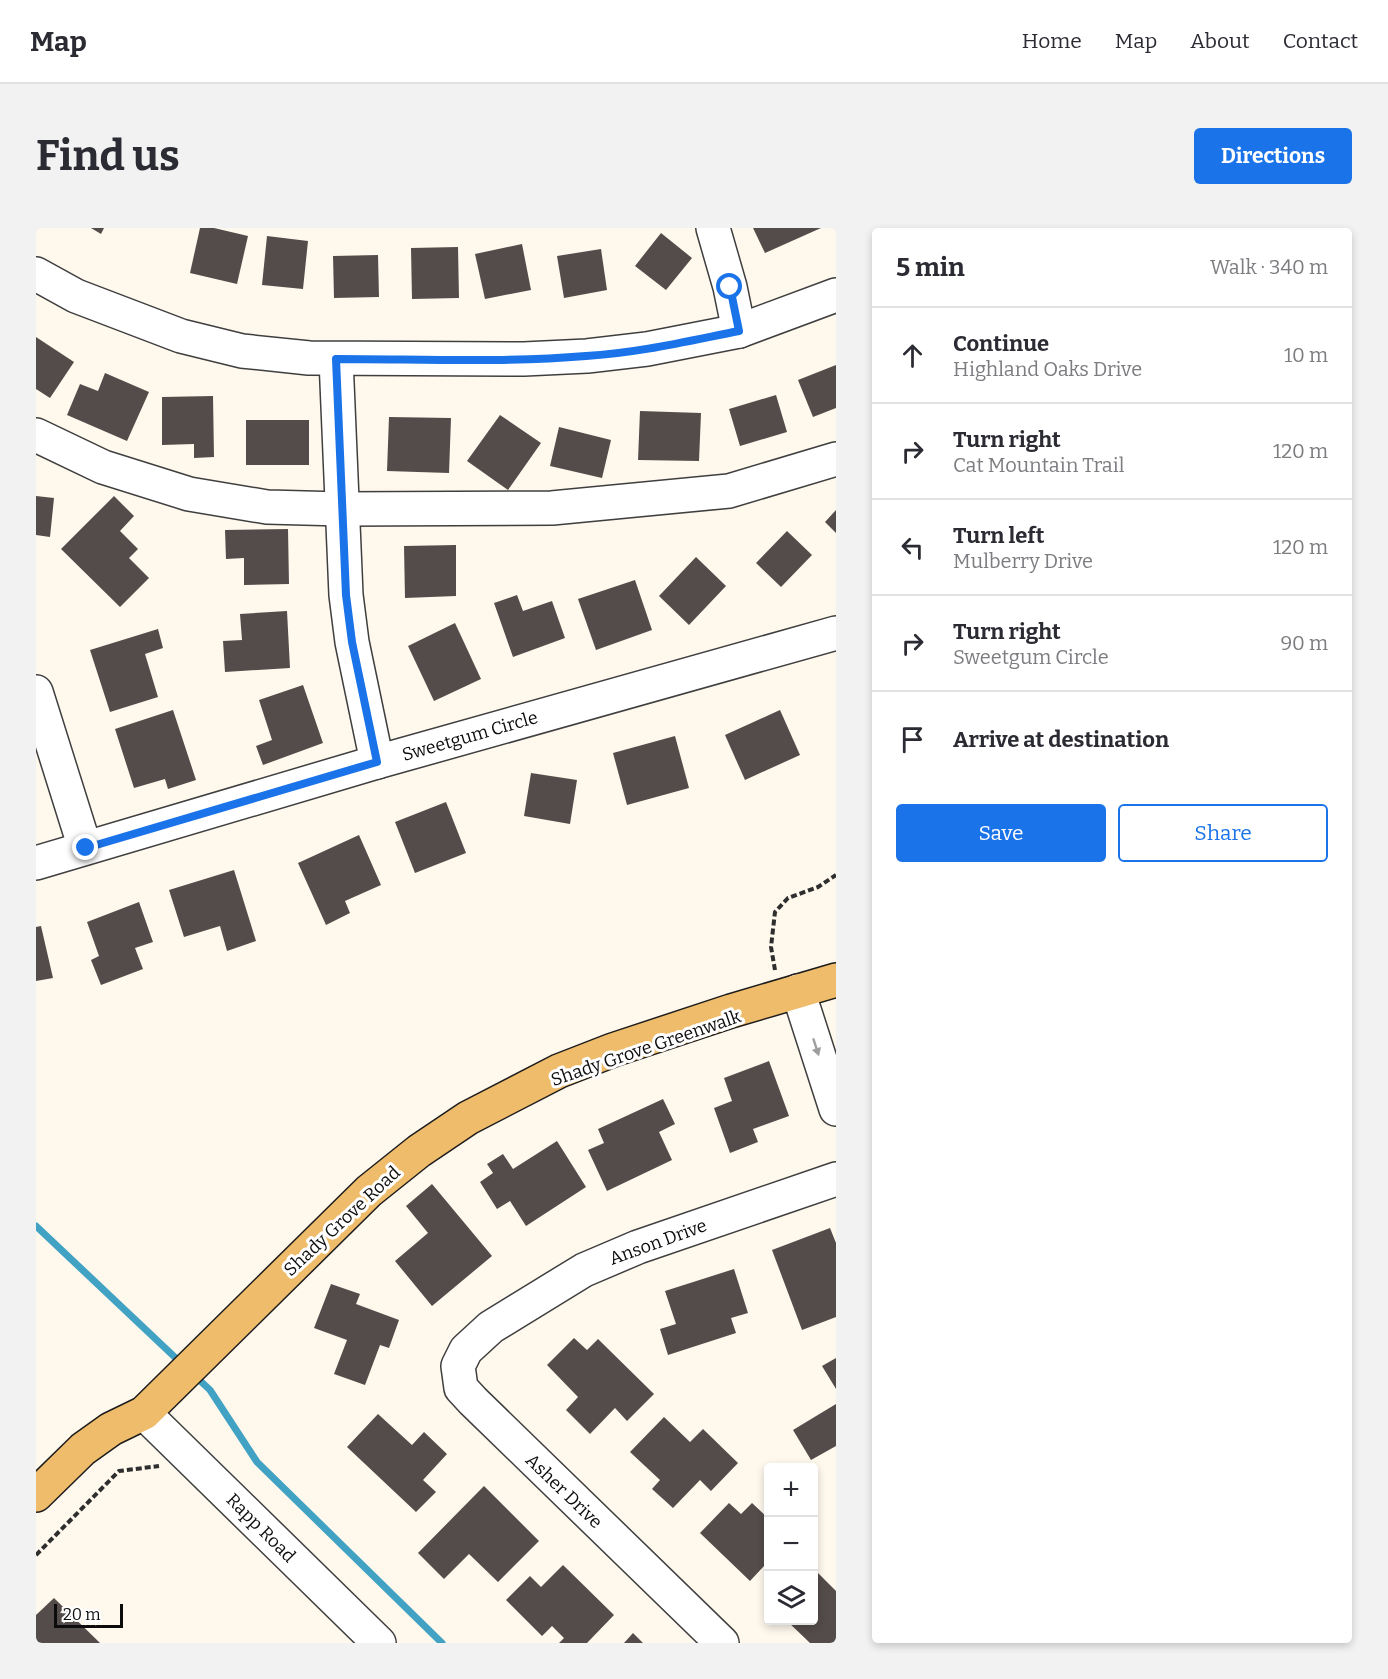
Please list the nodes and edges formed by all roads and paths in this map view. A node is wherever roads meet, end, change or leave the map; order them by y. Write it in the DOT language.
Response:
graph roads {
  1 [pos="713,228"];
  2 [pos="36,274"];
  3 [pos="836,296"];
  4 [pos="739,331"];
  5 [pos="336,359"];
  6 [pos="36,435"];
  7 [pos="836,459"];
  8 [pos="342,509"];
  9 [pos="836,633"];
  10 [pos="36,692"];
  11 [pos="377,762"];
  12 [pos="86,848"];
  13 [pos="36,863"];
  14 [pos="836,875"];
  15 [pos="836,980"];
  16 [pos="788,994"];
  17 [pos="836,1109"];
  18 [pos="836,1179"];
  19 [pos="491,1327"];
  20 [pos="144,1413"];
  21 [pos="160,1466"];
  22 [pos="36,1496"];
  23 [pos="36,1555"];
  24 [pos="379,1643"];
  25 [pos="722,1643"];
  1 -- 4 [label="street"];
  2 -- 5 [label="street"];
  3 -- 4 [label="street"];
  4 -- 5 [label="street"];
  5 -- 8 [label="street"];
  6 -- 8 [label="street"];
  7 -- 8 [label="street"];
  8 -- 11 [label="street"];
  9 -- 11 [label="street, Sweetgum Circle"];
  10 -- 12 [label="street"];
  11 -- 12 [label="street, Sweetgum Circle"];
  12 -- 13 [label="street, Sweetgum Circle"];
  14 -- 16 [label="path"];
  15 -- 16 [label="main road, Shady Grove Road"];
  16 -- 17 [label="street, one-way"];
  16 -- 20 [label="main road, Shady Grove Road"];
  18 -- 19 [label="street, Anson Drive"];
  19 -- 25 [label="street, Asher Drive"];
  20 -- 22 [label="main road, Shady Grove Road"];
  20 -- 24 [label="street, Rapp Road"];
  21 -- 23 [label="path"];
}
